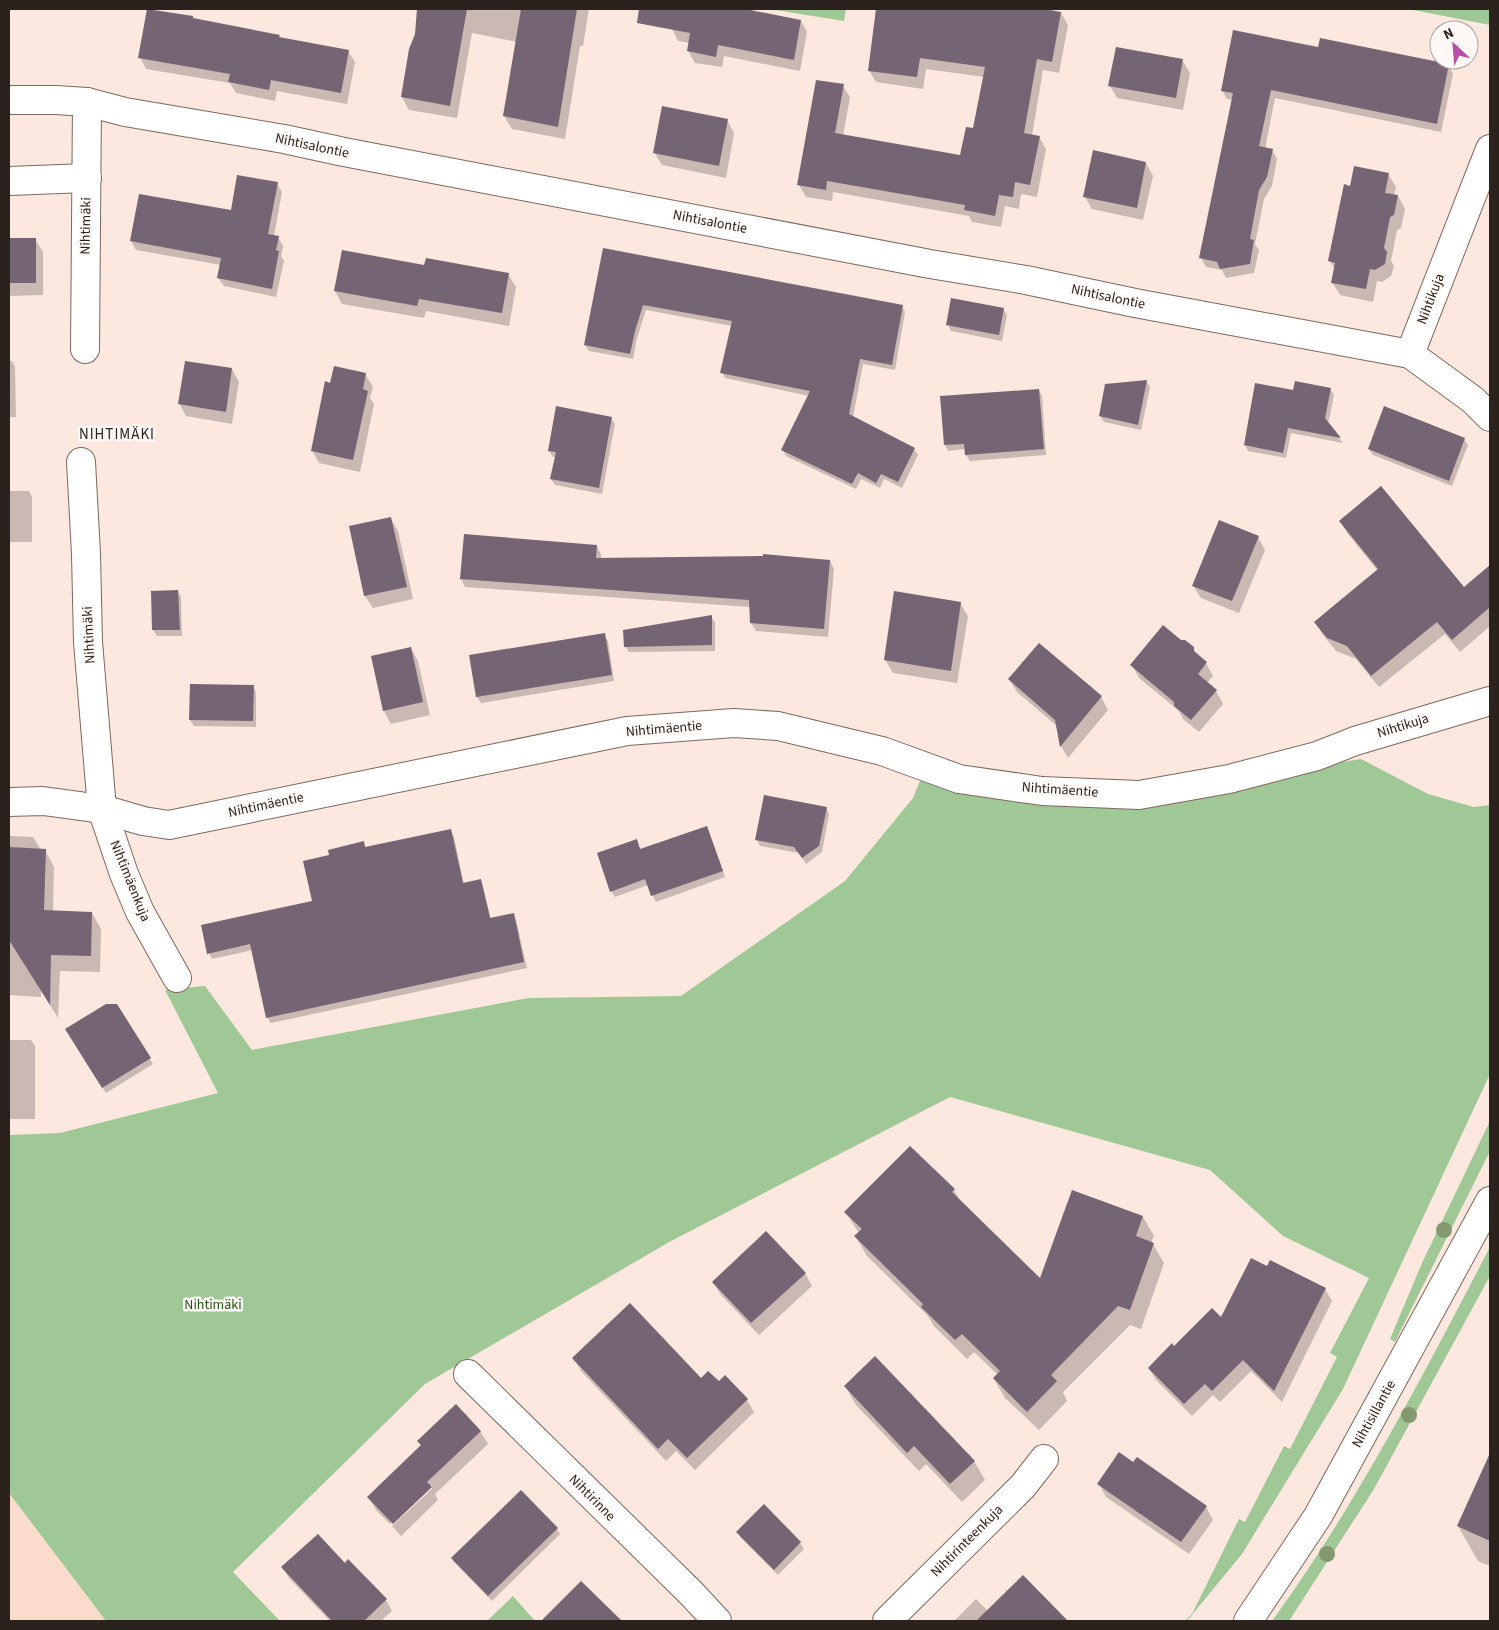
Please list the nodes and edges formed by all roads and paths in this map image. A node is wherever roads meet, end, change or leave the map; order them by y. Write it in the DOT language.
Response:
graph roads {
  1 [pos="9,100"];
  2 [pos="87,102"];
  3 [pos="1490,149"];
  4 [pos="86,178"];
  5 [pos="9,181"];
  6 [pos="86,349"];
  7 [pos="1410,354"];
  8 [pos="1490,417"];
  9 [pos="81,462"];
  10 [pos="1490,701"];
  11 [pos="1317,756"];
  12 [pos="9,802"];
  13 [pos="102,808"];
  14 [pos="177,978"];
  15 [pos="1490,1201"];
  16 [pos="468,1374"];
  17 [pos="1044,1459"];
  18 [pos="717,1621"];
  19 [pos="887,1621"];
  20 [pos="1248,1621"];
  1 -- 2 [label="street, Nihtisalontie"];
  2 -- 4 [label="street, Nihtimäki"];
  2 -- 7 [label="street, Nihtisalontie"];
  3 -- 7 [label="street, Nihtikuja"];
  4 -- 5 [label="street"];
  4 -- 6 [label="street, Nihtimäki"];
  7 -- 8 [label="street"];
  9 -- 13 [label="street, Nihtimäki"];
  10 -- 11 [label="street, Nihtikuja"];
  11 -- 13 [label="street, Nihtimäentie"];
  12 -- 13 [label="street, Nihtimäentie"];
  13 -- 14 [label="street, Nihtimäenkuja"];
  15 -- 20 [label="street, Nihtisillantie"];
  16 -- 18 [label="street, Nihtirinne"];
  17 -- 19 [label="street, Nihtirinteenkuja"];
}
